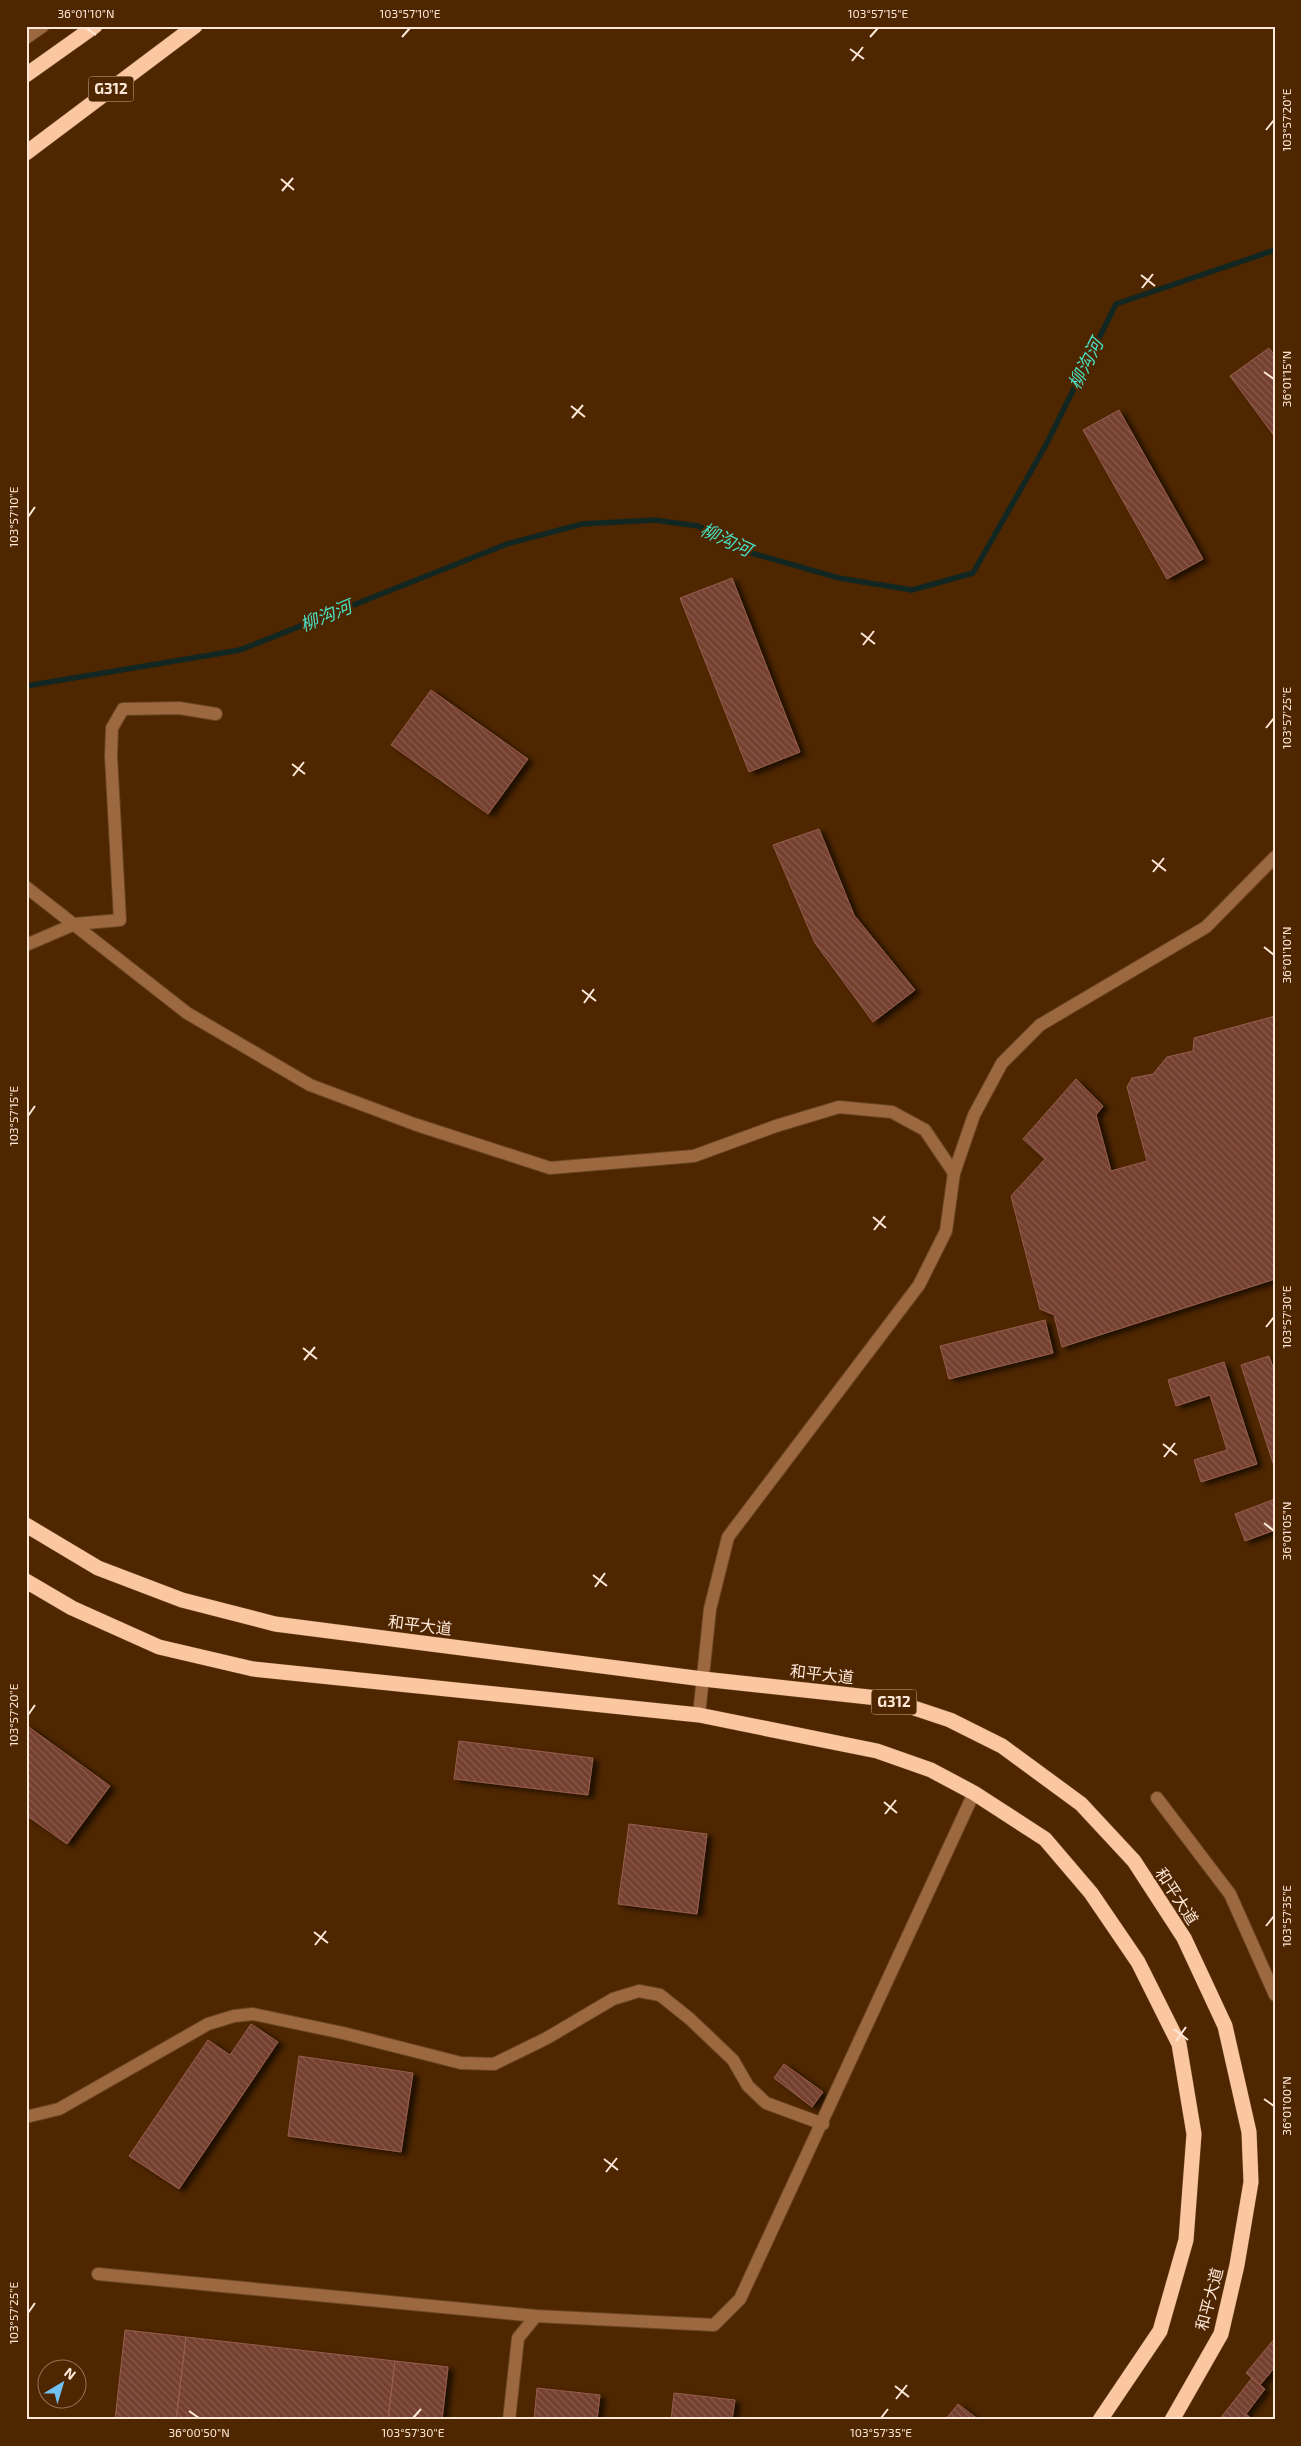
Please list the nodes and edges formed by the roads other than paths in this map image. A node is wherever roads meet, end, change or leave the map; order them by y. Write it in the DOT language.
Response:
graph roads {
  1 [pos="43,26"];
  2 [pos="95,26"];
  3 [pos="195,26"];
  4 [pos="26,38"];
  5 [pos="26,75"];
  6 [pos="26,153"];
  7 [pos="216,714"];
  8 [pos="1275,856"];
  9 [pos="26,887"];
  10 [pos="76,924"];
  11 [pos="26,945"];
  12 [pos="954,1173"];
  13 [pos="26,1525"];
  14 [pos="26,1581"];
  15 [pos="703,1678"];
  16 [pos="699,1715"];
  17 [pos="974,1793"];
  18 [pos="1157,1798"];
  19 [pos="1275,1996"];
  20 [pos="26,2117"];
  21 [pos="823,2124"];
  22 [pos="98,2274"];
  23 [pos="536,2316"];
  24 [pos="509,2420"];
  25 [pos="1100,2420"];
  26 [pos="1172,2420"];
  1 -- 4 [label="street"];
  2 -- 5 [label="highway"];
  3 -- 6 [label="highway, G312"];
  7 -- 10 [label="street"];
  8 -- 12 [label="street"];
  9 -- 10 [label="street"];
  10 -- 11 [label="street"];
  10 -- 12 [label="street"];
  12 -- 15 [label="street"];
  13 -- 15 [label="highway, 和平大道 / G312"];
  14 -- 16 [label="highway"];
  15 -- 16 [label="street"];
  15 -- 26 [label="highway, 和平大道 / G312"];
  16 -- 17 [label="highway"];
  17 -- 21 [label="street"];
  17 -- 25 [label="highway"];
  18 -- 19 [label="street"];
  20 -- 21 [label="street"];
  21 -- 23 [label="street"];
  22 -- 23 [label="street"];
  23 -- 24 [label="street"];
}
